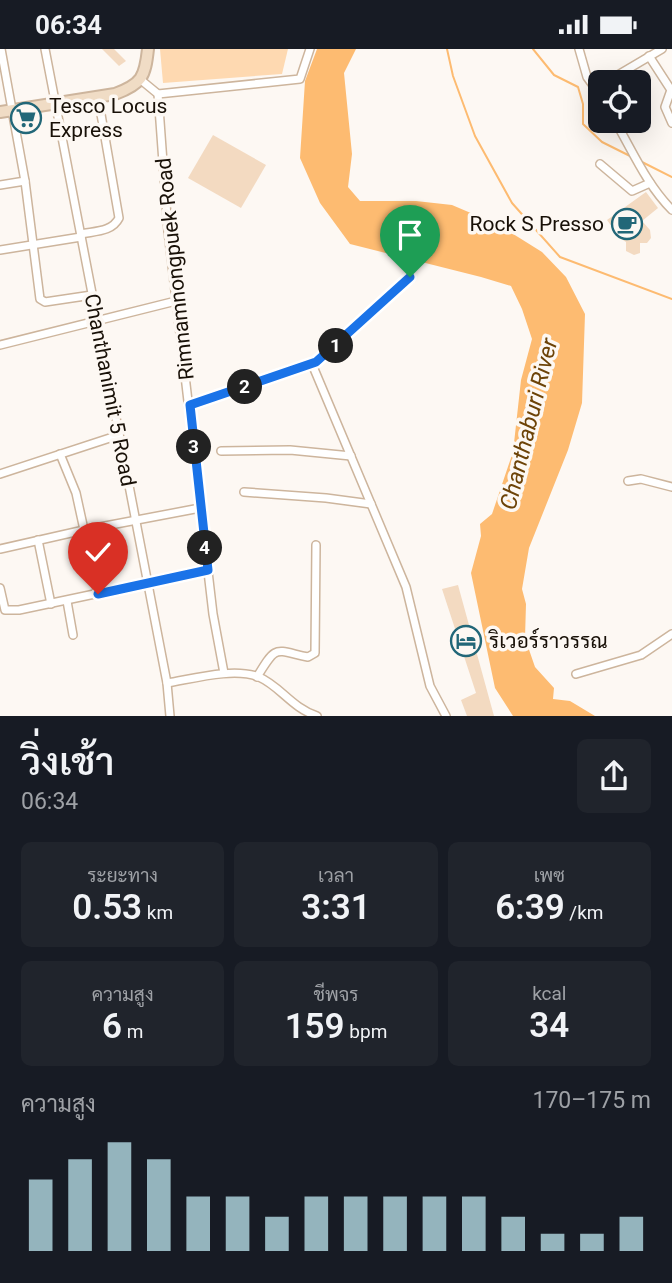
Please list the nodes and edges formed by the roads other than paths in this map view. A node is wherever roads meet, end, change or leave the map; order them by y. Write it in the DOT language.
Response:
graph roads {
  1 [pos="45,49"];
  2 [pos="148,49"];
  3 [pos="310,49"];
  4 [pos="579,49"];
  5 [pos="662,49"];
  6 [pos="1,55"];
  7 [pos="649,56"];
  8 [pos="626,70"];
  9 [pos="588,78"];
  10 [pos="141,80"];
  11 [pos="158,94"];
  12 [pos="98,97"];
  13 [pos="57,104"];
  14 [pos="12,110"];
  15 [pos="0,112"];
  16 [pos="672,123"];
  17 [pos="622,133"];
  18 [pos="600,164"];
  19 [pos="648,180"];
  20 [pos="25,181"];
  21 [pos="0,185"];
  22 [pos="672,210"];
  23 [pos="81,235"];
  24 [pos="32,244"];
  25 [pos="0,250"];
  26 [pos="410,277"];
  27 [pos="92,295"];
  28 [pos="176,301"];
  29 [pos="97,321"];
  30 [pos="0,345"];
  31 [pos="312,364"];
  32 [pos="190,405"];
  33 [pos="119,435"];
  34 [pos="221,451"];
  35 [pos="60,454"];
  36 [pos="351,456"];
  37 [pos="0,474"];
  38 [pos="628,481"];
  39 [pos="672,487"];
  40 [pos="244,492"];
  41 [pos="371,504"];
  42 [pos="200,508"];
  43 [pos="135,520"];
  44 [pos="84,530"];
  45 [pos="38,540"];
  46 [pos="316,545"];
  47 [pos="0,549"];
  48 [pos="208,570"];
  49 [pos="147,583"];
  50 [pos="0,588"];
  51 [pos="98,594"];
  52 [pos="67,601"];
  53 [pos="51,604"];
  54 [pos="672,634"];
  55 [pos="73,635"];
  56 [pos="223,673"];
  57 [pos="576,674"];
  58 [pos="257,677"];
  59 [pos="167,683"];
  60 [pos="170,716"];
  61 [pos="317,716"];
  62 [pos="446,716"];
  1 -- 13 [label="street, Chanthanimit 5 Road"];
  2 -- 10 [label="main road"];
  3 -- 11 [label="street"];
  4 -- 9 [label="street"];
  5 -- 7 [label="street"];
  6 -- 14 [label="street"];
  7 -- 8 [label="street"];
  7 -- 16 [label="street"];
  10 -- 11 [label="street"];
  10 -- 12 [label="main road"];
  11 -- 28 [label="street, Rimnamnongpuek Road"];
  12 -- 13 [label="main road"];
  12 -- 23 [label="street"];
  13 -- 14 [label="main road"];
  13 -- 23 [label="street, Chanthanimit 5 Road"];
  14 -- 15 [label="main road"];
  14 -- 20 [label="street"];
  17 -- 19 [label="street"];
  18 -- 19 [label="street"];
  19 -- 22 [label="street"];
  20 -- 21 [label="street"];
  20 -- 24 [label="street"];
  23 -- 24 [label="street"];
  23 -- 27 [label="street, Chanthanimit 5 Road"];
  24 -- 25 [label="street"];
  24 -- 27 [label="street"];
  26 -- 31 [label="street"];
  27 -- 29 [label="street, Chanthanimit 5 Road"];
  28 -- 29 [label="street"];
  28 -- 32 [label="street, Rimnamnongpuek Road"];
  29 -- 30 [label="street"];
  29 -- 33 [label="street, Chanthanimit 5 Road"];
  31 -- 32 [label="street"];
  31 -- 36 [label="street"];
  32 -- 42 [label="street, Rimnamnongpuek Road"];
  33 -- 35 [label="street"];
  33 -- 43 [label="street, Chanthanimit 5 Road"];
  34 -- 36 [label="street"];
  35 -- 37 [label="street"];
  35 -- 44 [label="street"];
  36 -- 41 [label="street"];
  38 -- 39 [label="street"];
  40 -- 41 [label="street"];
  41 -- 62 [label="street"];
  42 -- 43 [label="street"];
  42 -- 48 [label="street, Rimnamnongpuek Road"];
  43 -- 44 [label="street"];
  43 -- 49 [label="street, Chanthanimit 5 Road"];
  44 -- 45 [label="street"];
  44 -- 51 [label="street"];
  45 -- 47 [label="street"];
  45 -- 53 [label="street"];
  46 -- 58 [label="street"];
  48 -- 49 [label="street"];
  48 -- 56 [label="street, Rimnamnongpuek Road"];
  49 -- 51 [label="street"];
  49 -- 59 [label="street, Chanthanimit 5 Road"];
  50 -- 53 [label="street"];
  51 -- 52 [label="street"];
  52 -- 53 [label="street"];
  52 -- 55 [label="street"];
  54 -- 57 [label="street"];
  56 -- 58 [label="street"];
  56 -- 59 [label="street"];
  58 -- 61 [label="street"];
  59 -- 60 [label="street, Chanthanimit 5 Road"];
}
